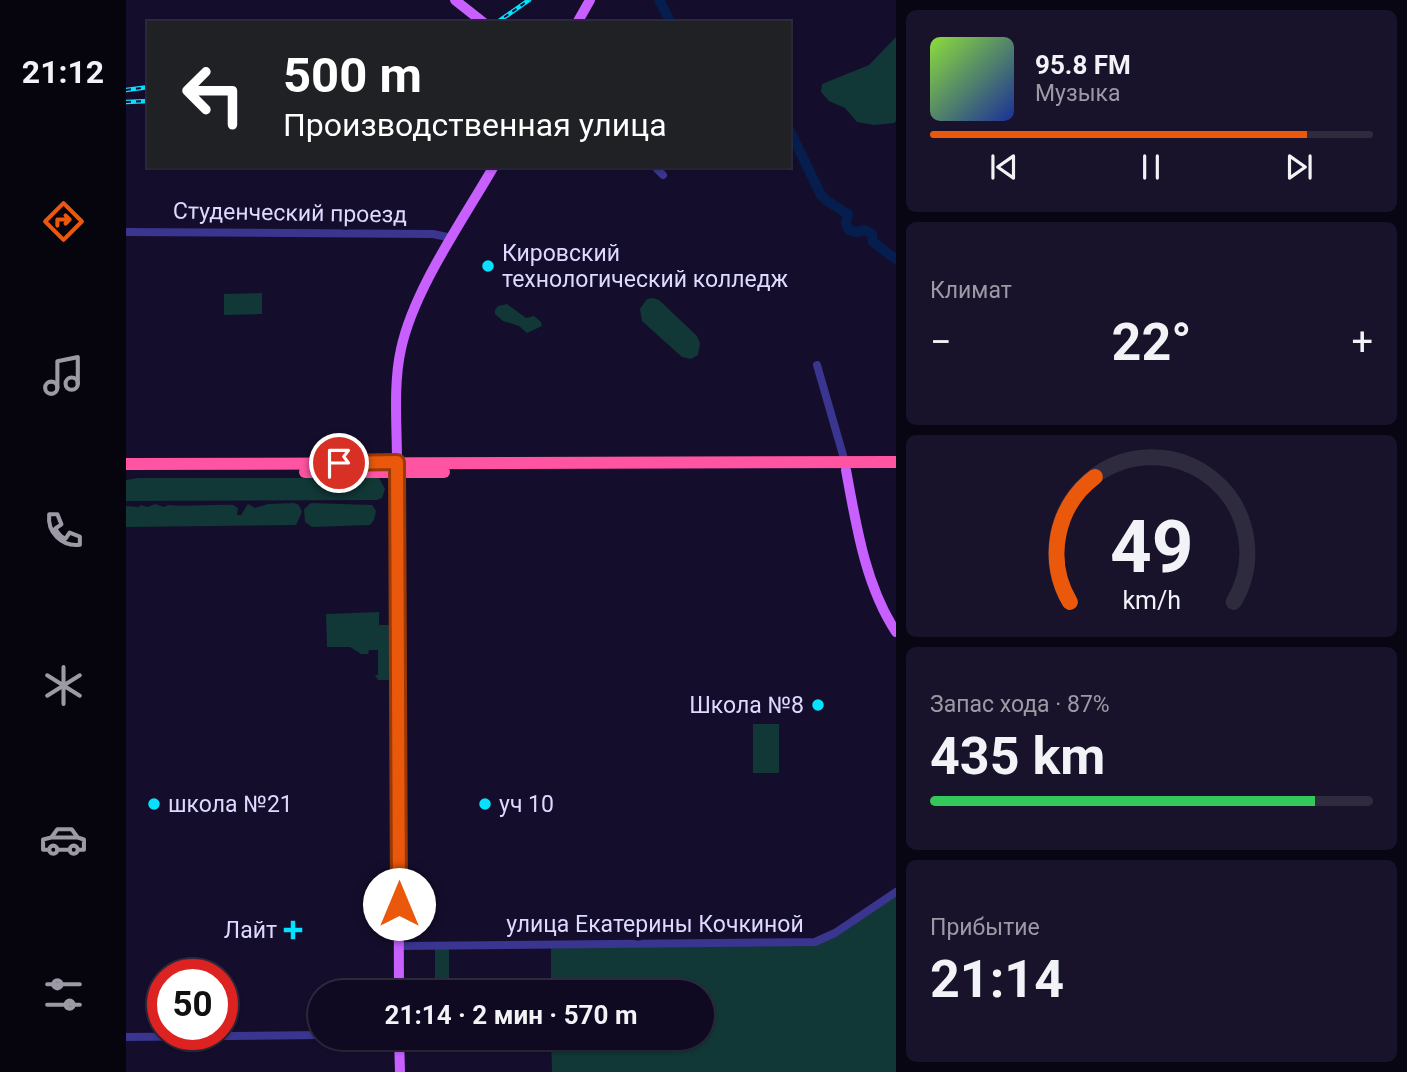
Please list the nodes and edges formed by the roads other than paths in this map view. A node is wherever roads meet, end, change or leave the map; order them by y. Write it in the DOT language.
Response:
graph roads {
  1 [pos="454,0"];
  2 [pos="590,0"];
  3 [pos="481,21"];
  4 [pos="578,21"];
  5 [pos="493,168"];
  6 [pos="656,168"];
  7 [pos="663,175"];
  8 [pos="126,232"];
  9 [pos="452,238"];
  10 [pos="817,365"];
  11 [pos="896,462"];
  12 [pos="126,464"];
  13 [pos="846,466"];
  14 [pos="397,467"];
  15 [pos="896,470"];
  16 [pos="126,472"];
  17 [pos="896,632"];
  18 [pos="896,892"];
  19 [pos="399,946"];
  20 [pos="399,980"];
  21 [pos="308,1035"];
  22 [pos="126,1037"];
  23 [pos="399,1050"];
  24 [pos="400,1072"];
  1 -- 3 [label="main road"];
  2 -- 4 [label="main road"];
  5 -- 9 [label="main road"];
  6 -- 7 [label="street"];
  8 -- 9 [label="street, Студенческий проезд"];
  9 -- 14 [label="main road"];
  10 -- 13 [label="street"];
  11 -- 13 [label="highway"];
  12 -- 14 [label="highway"];
  13 -- 14 [label="highway"];
  13 -- 15 [label="highway"];
  13 -- 17 [label="main road"];
  14 -- 16 [label="highway"];
  14 -- 19 [label="main road"];
  18 -- 19 [label="street, улица Екатерины Кочкиной"];
  19 -- 20 [label="main road"];
  21 -- 22 [label="street"];
  23 -- 24 [label="main road"];
}
